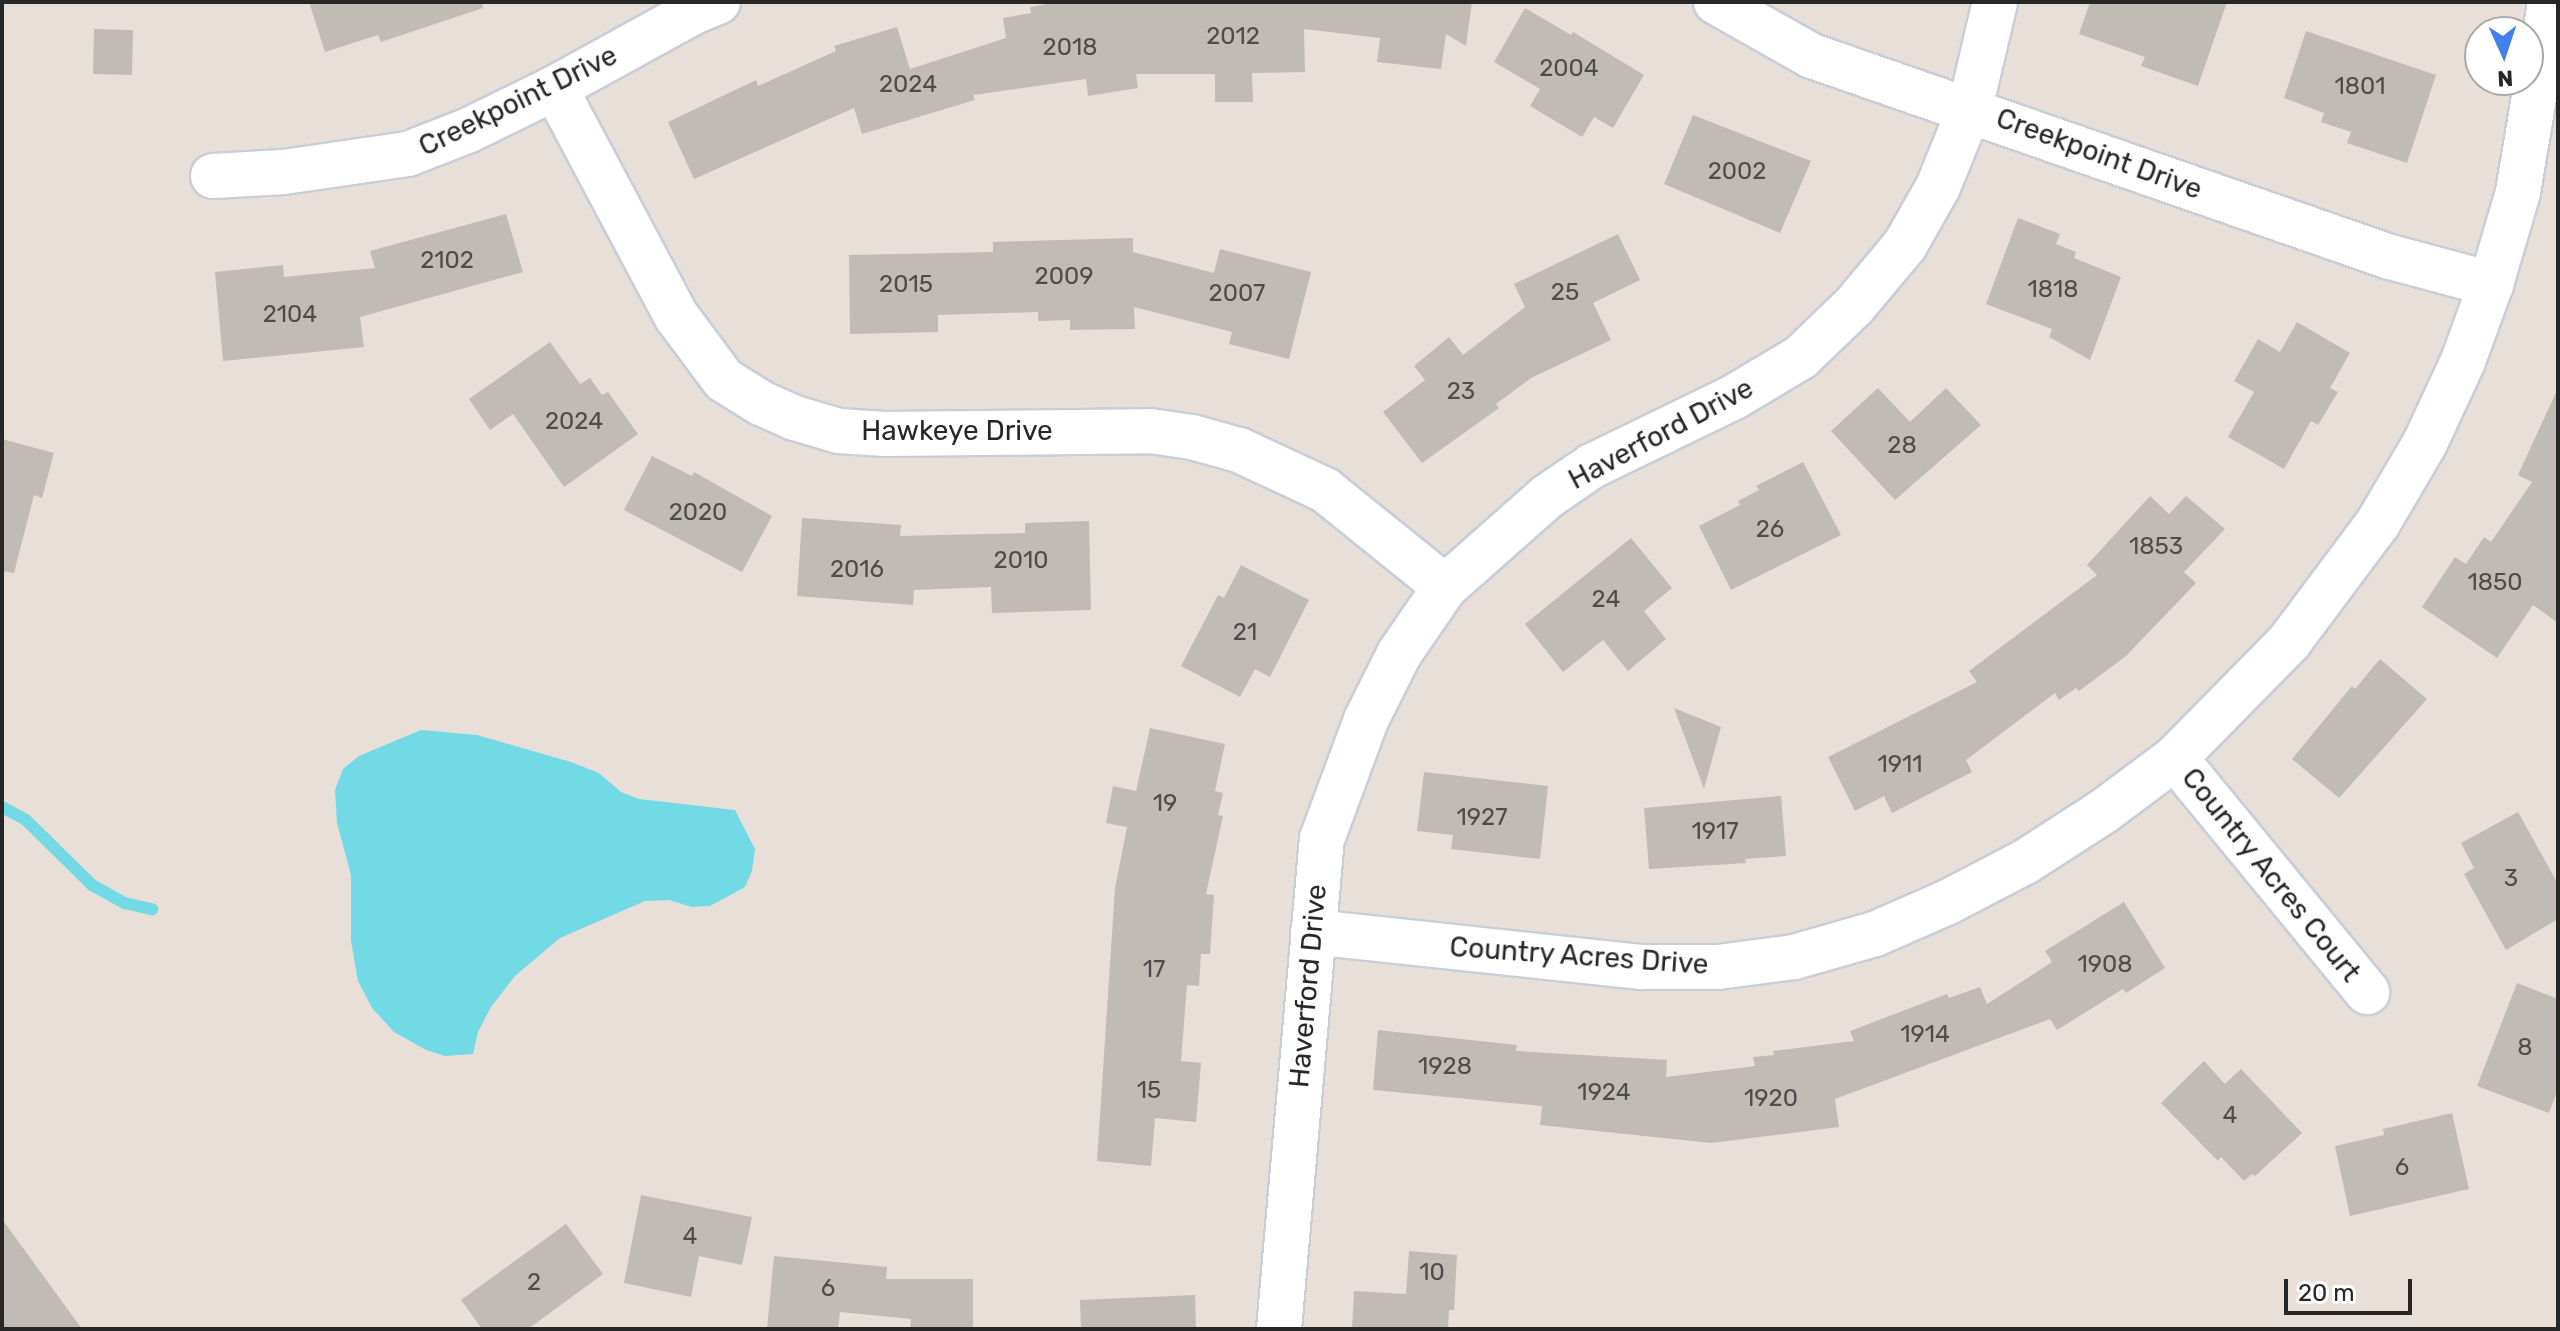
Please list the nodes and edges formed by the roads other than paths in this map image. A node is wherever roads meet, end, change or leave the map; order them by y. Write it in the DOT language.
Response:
graph roads {
  1 [pos="718,2"];
  2 [pos="1716,2"];
  3 [pos="1995,2"];
  4 [pos="2550,2"];
  5 [pos="555,88"];
  6 [pos="1970,108"];
  7 [pos="213,176"];
  8 [pos="2491,284"];
  9 [pos="1445,587"];
  10 [pos="2175,758"];
  11 [pos="1313,932"];
  12 [pos="2367,992"];
  13 [pos="1279,1329"];
  1 -- 5 [label="street, Creekpoint Drive"];
  2 -- 6 [label="street, Creekpoint Drive"];
  3 -- 6 [label="street, Haverford Drive"];
  4 -- 8 [label="street, Country Acres Drive"];
  5 -- 7 [label="street, Creekpoint Drive"];
  5 -- 9 [label="street, Hawkeye Drive"];
  6 -- 8 [label="street, Creekpoint Drive"];
  6 -- 9 [label="street, Haverford Drive"];
  8 -- 10 [label="street, Country Acres Drive"];
  9 -- 11 [label="street, Haverford Drive"];
  10 -- 11 [label="street, Country Acres Drive"];
  10 -- 12 [label="street, Country Acres Court"];
  11 -- 13 [label="street, Haverford Drive"];
}
